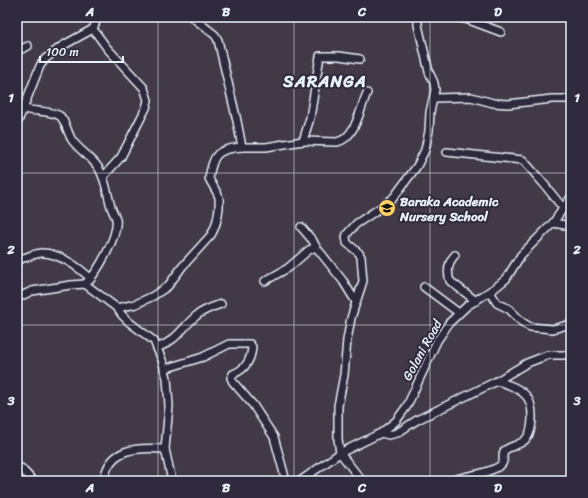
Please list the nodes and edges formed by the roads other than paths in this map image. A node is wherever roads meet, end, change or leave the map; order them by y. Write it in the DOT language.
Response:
graph roads {
  1 [pos="98,17"];
  2 [pos="192,17"];
  3 [pos="418,17"];
  4 [pos="452,17"];
  5 [pos="92,29"];
  6 [pos="501,32"];
  7 [pos="28,46"];
  8 [pos="17,51"];
  9 [pos="360,59"];
  10 [pos="367,93"];
  11 [pos="434,98"];
  12 [pos="571,99"];
  13 [pos="24,109"];
  14 [pos="17,124"];
  15 [pos="303,141"];
  16 [pos="242,147"];
  17 [pos="447,152"];
  18 [pos="103,177"];
  19 [pos="571,197"];
  20 [pos="563,208"];
  21 [pos="553,223"];
  22 [pos="571,226"];
  23 [pos="301,228"];
  24 [pos="316,248"];
  25 [pos="455,255"];
  26 [pos="17,260"];
  27 [pos="265,281"];
  28 [pos="88,282"];
  29 [pos="424,287"];
  30 [pos="490,292"];
  31 [pos="17,298"];
  32 [pos="476,301"];
  33 [pos="356,302"];
  34 [pos="221,304"];
  35 [pos="117,308"];
  36 [pos="459,313"];
  37 [pos="571,324"];
  38 [pos="158,348"];
  39 [pos="571,355"];
  40 [pos="164,369"];
  41 [pos="498,381"];
  42 [pos="381,433"];
  43 [pos="165,449"];
  44 [pos="340,453"];
  45 [pos="17,468"];
  46 [pos="17,472"];
  47 [pos="21,481"];
  48 [pos="33,481"];
  49 [pos="104,481"];
  50 [pos="172,481"];
  51 [pos="286,481"];
  52 [pos="300,481"];
  53 [pos="362,481"];
  54 [pos="451,481"];
  1 -- 5 [label="street"];
  2 -- 16 [label="street"];
  3 -- 11 [label="street"];
  4 -- 6 [label="street"];
  5 -- 13 [label="street"];
  5 -- 18 [label="street"];
  7 -- 8 [label="street"];
  9 -- 15 [label="street"];
  10 -- 15 [label="street"];
  11 -- 12 [label="street"];
  11 -- 33 [label="street"];
  13 -- 14 [label="street"];
  13 -- 18 [label="street"];
  15 -- 16 [label="street"];
  16 -- 35 [label="street"];
  17 -- 20 [label="street"];
  18 -- 28 [label="street"];
  19 -- 20 [label="street, Golani Road"];
  20 -- 21 [label="street, Golani Road"];
  21 -- 22 [label="street"];
  21 -- 30 [label="street, Golani Road"];
  23 -- 24 [label="street"];
  24 -- 27 [label="street"];
  24 -- 33 [label="street"];
  25 -- 32 [label="street"];
  26 -- 28 [label="street"];
  28 -- 31 [label="street"];
  28 -- 35 [label="street"];
  29 -- 36 [label="street"];
  30 -- 32 [label="street, Golani Road"];
  30 -- 37 [label="street"];
  32 -- 36 [label="street, Golani Road"];
  33 -- 44 [label="street"];
  34 -- 38 [label="street"];
  35 -- 38 [label="street"];
  36 -- 42 [label="street, Golani Road"];
  38 -- 40 [label="street"];
  39 -- 41 [label="street, Golani Road"];
  40 -- 43 [label="street"];
  40 -- 51 [label="street"];
  41 -- 42 [label="street, Golani Road"];
  41 -- 54 [label="street"];
  42 -- 44 [label="street, Golani Road"];
  43 -- 49 [label="street"];
  43 -- 50 [label="street"];
  44 -- 52 [label="street, Golani Road"];
  44 -- 53 [label="street"];
  45 -- 48 [label="street"];
  46 -- 47 [label="street"];
}
